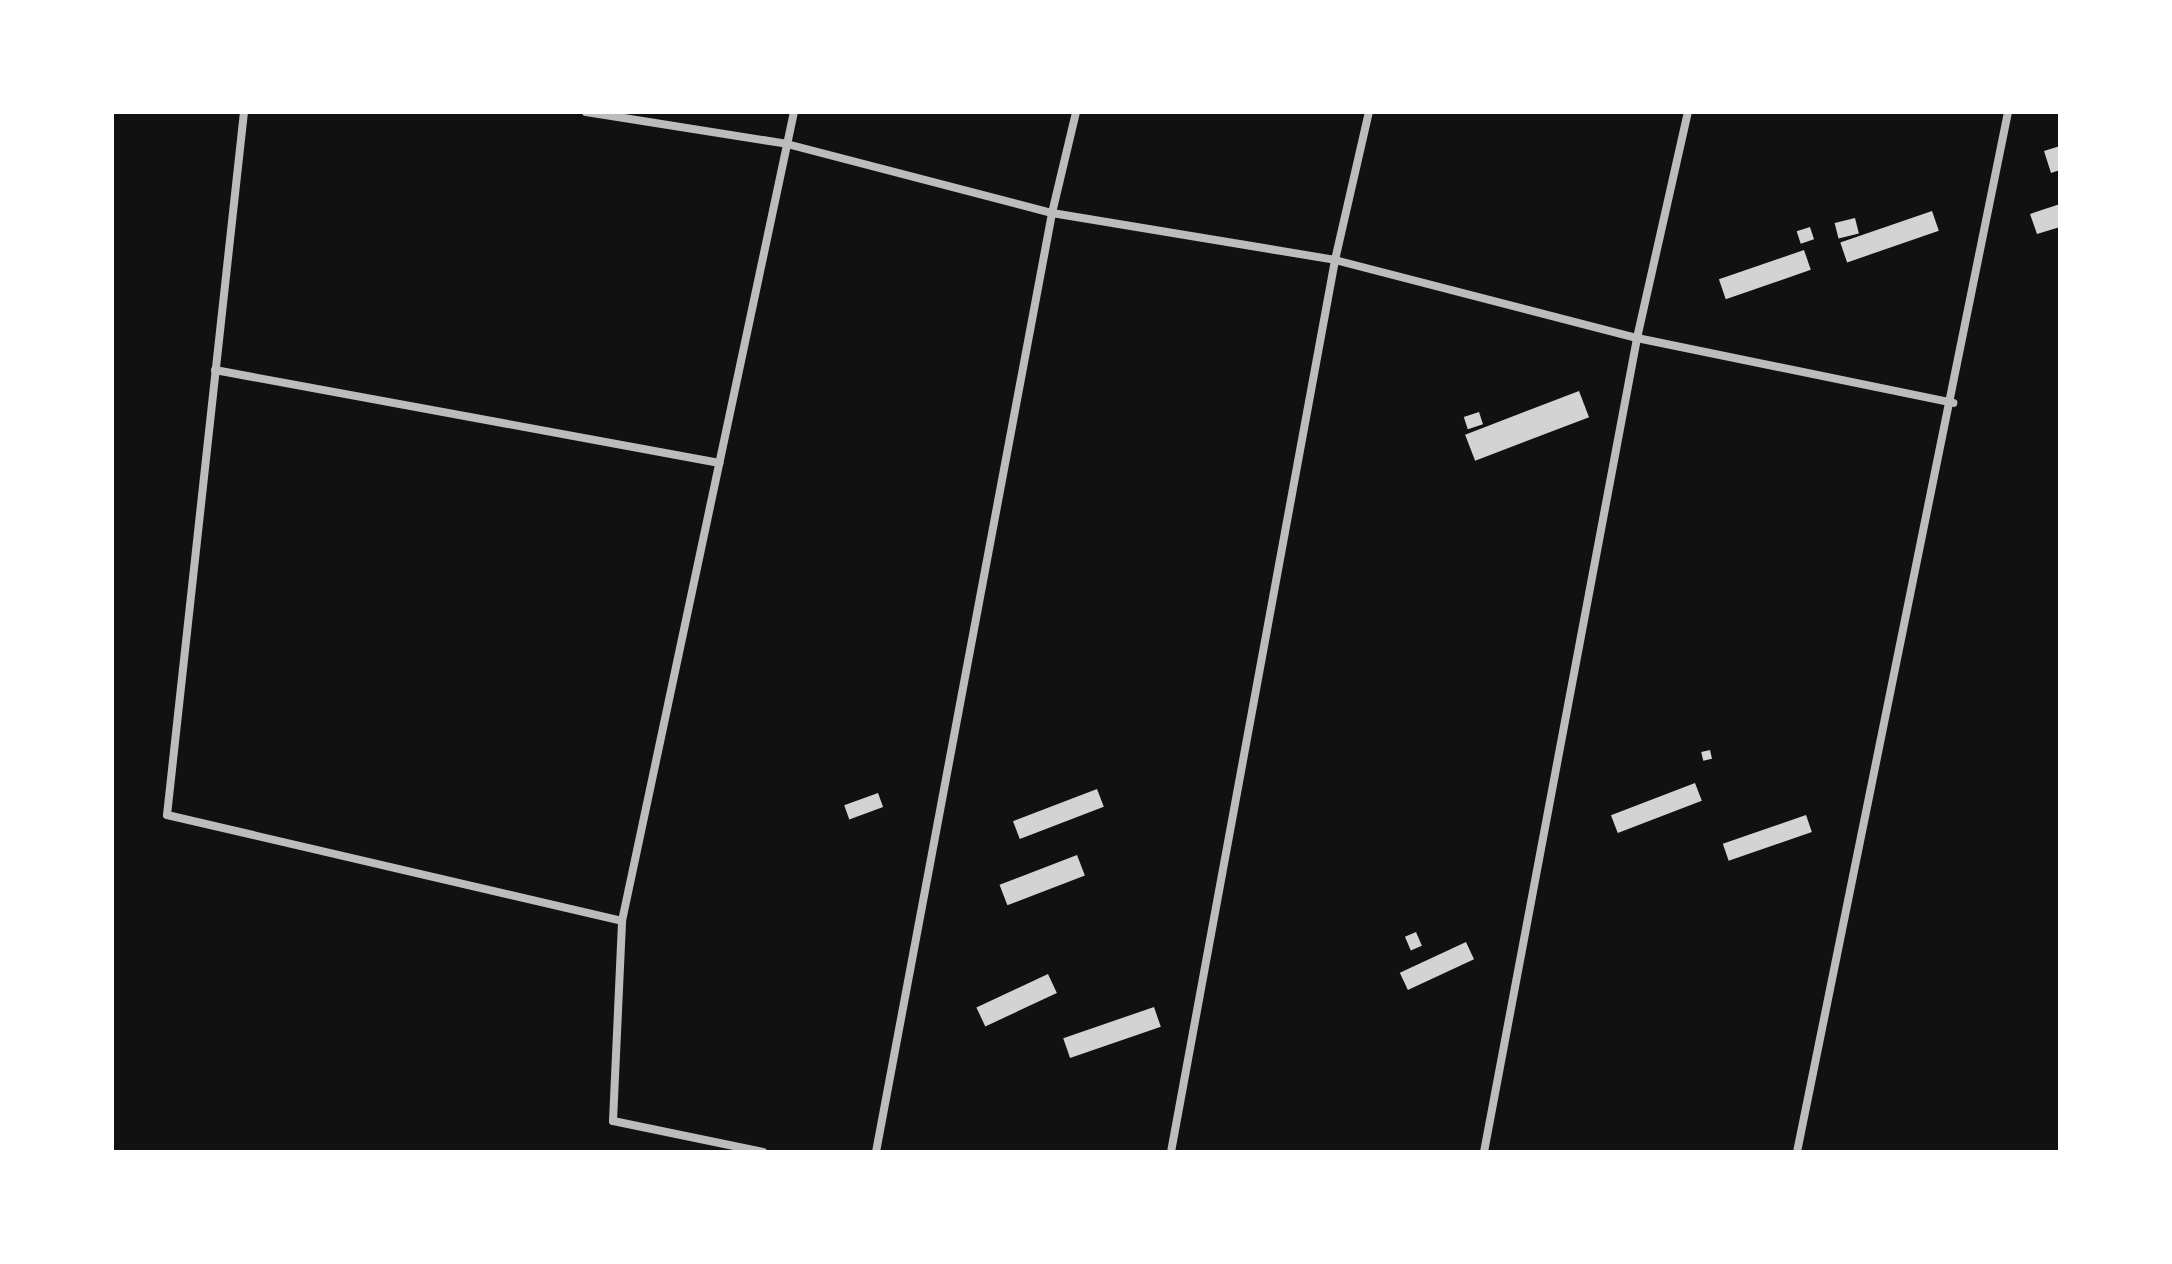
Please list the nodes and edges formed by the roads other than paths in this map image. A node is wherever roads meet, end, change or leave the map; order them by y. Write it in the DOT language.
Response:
graph roads {
  1 [pos="244,112"];
  2 [pos="586,112"];
  3 [pos="794,112"];
  4 [pos="1076,112"];
  5 [pos="1369,112"];
  6 [pos="1688,112"];
  7 [pos="2008,112"];
  8 [pos="787,144"];
  9 [pos="1052,213"];
  10 [pos="1335,260"];
  11 [pos="1637,338"];
  12 [pos="215,370"];
  13 [pos="1953,403"];
  14 [pos="719,463"];
  15 [pos="622,921"];
  16 [pos="763,1152"];
  17 [pos="876,1152"];
  18 [pos="1171,1152"];
  19 [pos="1484,1152"];
  20 [pos="1797,1152"];
  1 -- 12 [label="street"];
  2 -- 8 [label="street"];
  3 -- 8 [label="street"];
  4 -- 9 [label="street"];
  5 -- 10 [label="street"];
  6 -- 11 [label="street"];
  7 -- 13 [label="street"];
  8 -- 9 [label="street"];
  8 -- 14 [label="street"];
  9 -- 10 [label="street"];
  9 -- 17 [label="street"];
  10 -- 11 [label="street"];
  10 -- 18 [label="street"];
  11 -- 13 [label="street"];
  11 -- 19 [label="street"];
  12 -- 14 [label="street"];
  12 -- 15 [label="street"];
  13 -- 20 [label="street"];
  14 -- 15 [label="street"];
  15 -- 16 [label="street"];
}
